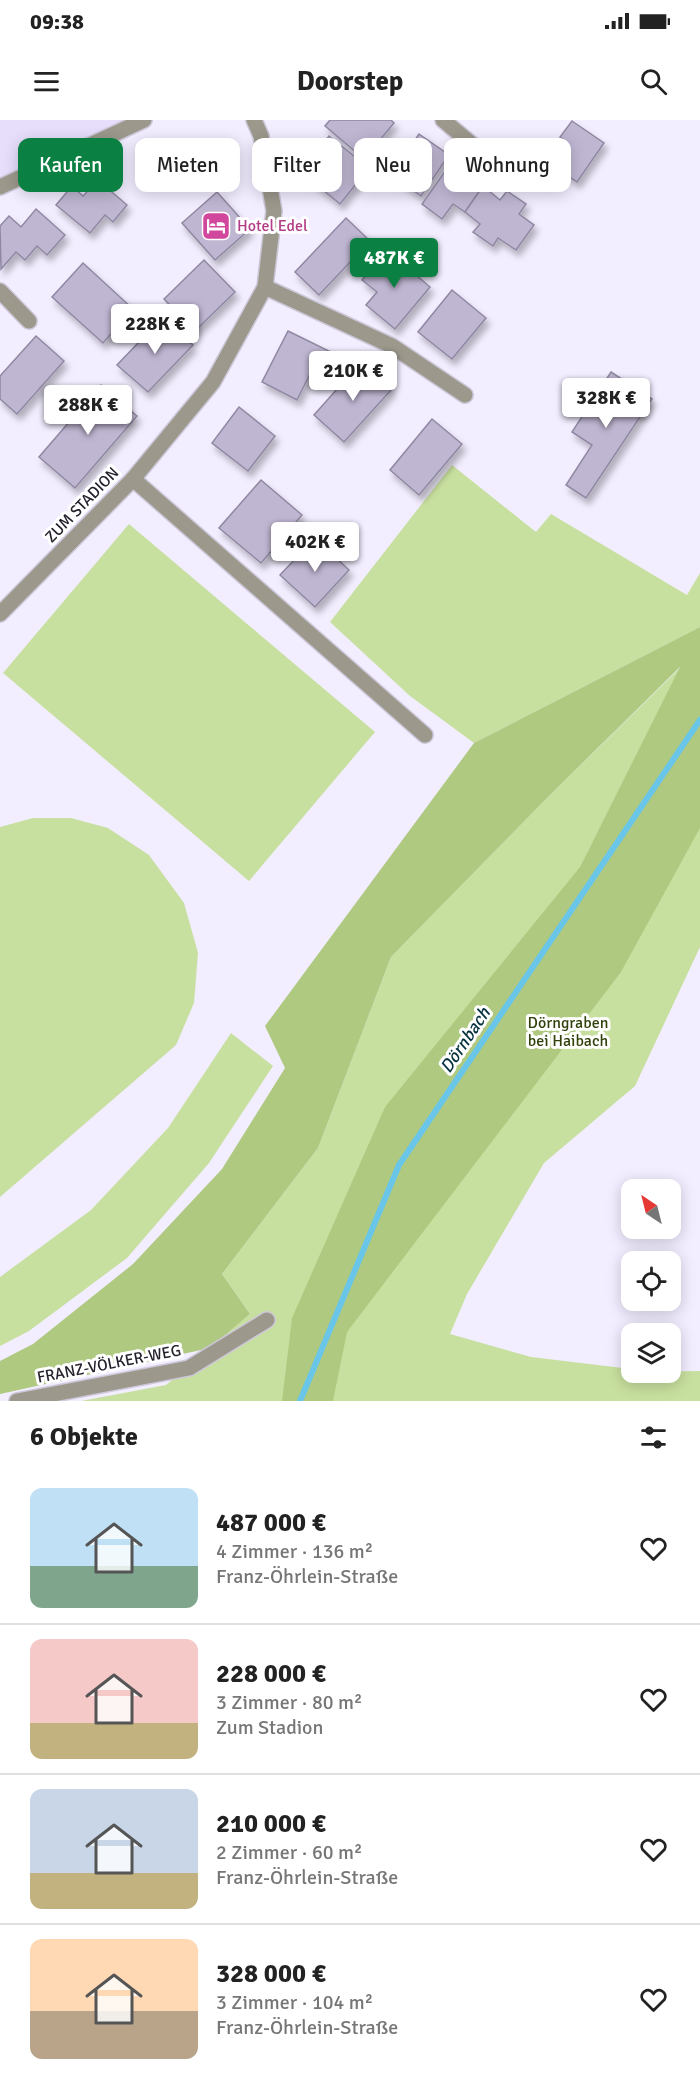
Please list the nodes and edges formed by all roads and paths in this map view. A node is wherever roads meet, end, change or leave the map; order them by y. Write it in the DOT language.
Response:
graph roads {
  1 [pos="144,120"];
  2 [pos="254,120"];
  3 [pos="443,120"];
  4 [pos="464,138"];
  5 [pos="0,187"];
  6 [pos="266,287"];
  7 [pos="0,291"];
  8 [pos="29,321"];
  9 [pos="465,395"];
  10 [pos="134,478"];
  11 [pos="0,614"];
  12 [pos="425,735"];
  13 [pos="267,1320"];
  14 [pos="16,1401"];
  1 -- 5 [label="street"];
  2 -- 6 [label="street, ZUM STADION"];
  3 -- 4 [label="street"];
  6 -- 9 [label="street"];
  6 -- 10 [label="street, ZUM STADION"];
  7 -- 8 [label="street"];
  10 -- 11 [label="street, ZUM STADION"];
  10 -- 12 [label="street"];
  13 -- 14 [label="street, FRANZ-VÖLKER-WEG"];
}
